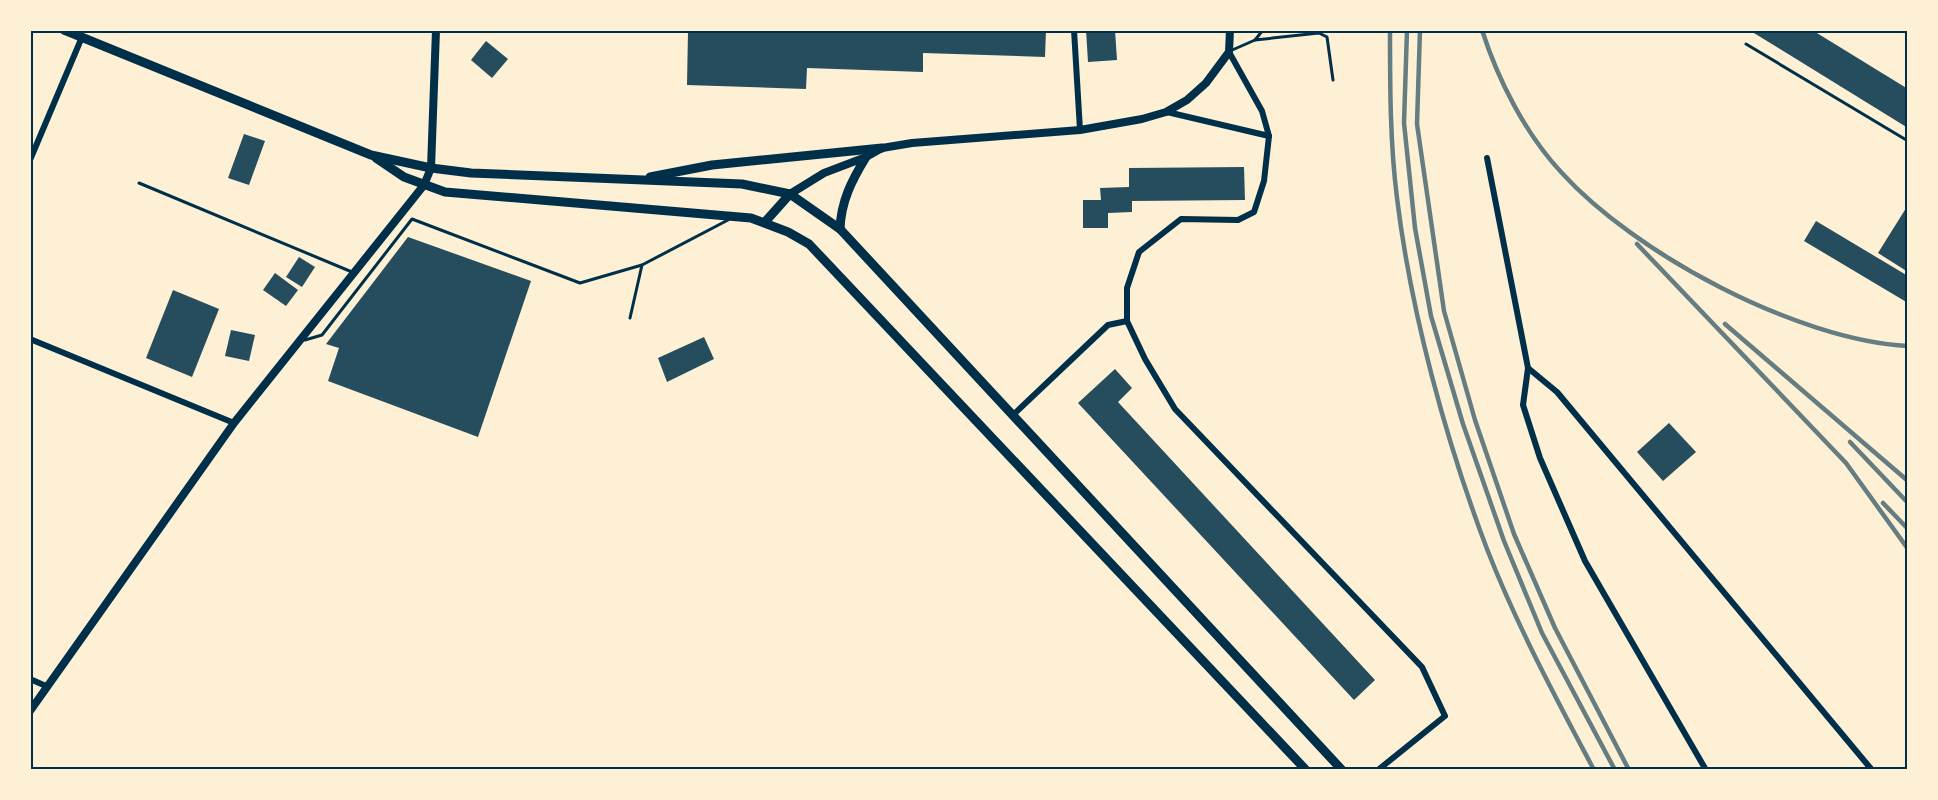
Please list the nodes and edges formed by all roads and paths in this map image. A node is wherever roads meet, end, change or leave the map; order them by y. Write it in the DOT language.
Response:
graph roads {
  1 [pos="64,30"];
  2 [pos="436,30"];
  3 [pos="1074,30"];
  4 [pos="1230,30"];
  5 [pos="1263,30"];
  6 [pos="82,37"];
  7 [pos="1255,40"];
  8 [pos="1746,44"];
  9 [pos="1229,52"];
  10 [pos="1333,80"];
  11 [pos="1166,112"];
  12 [pos="1080,130"];
  13 [pos="1269,136"];
  14 [pos="1908,141"];
  15 [pos="882,148"];
  16 [pos="372,155"];
  17 [pos="866,157"];
  18 [pos="30,159"];
  19 [pos="1487,159"];
  20 [pos="431,168"];
  21 [pos="634,180"];
  22 [pos="139,183"];
  23 [pos="424,185"];
  24 [pos="790,194"];
  25 [pos="735,216"];
  26 [pos="765,222"];
  27 [pos="840,229"];
  28 [pos="642,265"];
  29 [pos="353,273"];
  30 [pos="630,318"];
  31 [pos="1127,321"];
  32 [pos="30,339"];
  33 [pos="299,341"];
  34 [pos="1528,368"];
  35 [pos="1012,416"];
  36 [pos="234,423"];
  37 [pos="30,679"];
  38 [pos="46,686"];
  39 [pos="30,711"];
  40 [pos="1306,770"];
  41 [pos="1342,770"];
  42 [pos="1378,770"];
  43 [pos="1706,770"];
  44 [pos="1872,770"];
  1 -- 6 [label="main road"];
  2 -- 20 [label="street"];
  3 -- 12 [label="street"];
  4 -- 9 [label="street"];
  5 -- 7 [label="lane"];
  6 -- 16 [label="main road"];
  6 -- 18 [label="street"];
  7 -- 9 [label="lane"];
  7 -- 10 [label="lane"];
  8 -- 14 [label="lane"];
  9 -- 11 [label="street"];
  9 -- 13 [label="street"];
  11 -- 12 [label="street"];
  11 -- 13 [label="street"];
  12 -- 15 [label="street"];
  13 -- 31 [label="street"];
  15 -- 17 [label="street"];
  15 -- 21 [label="main road"];
  16 -- 20 [label="main road"];
  16 -- 23 [label="main road"];
  17 -- 24 [label="street"];
  17 -- 27 [label="main road"];
  19 -- 34 [label="street"];
  20 -- 21 [label="main road"];
  20 -- 23 [label="street"];
  21 -- 24 [label="main road"];
  22 -- 29 [label="lane"];
  23 -- 25 [label="main road"];
  23 -- 29 [label="street"];
  24 -- 26 [label="main road"];
  24 -- 27 [label="main road"];
  25 -- 26 [label="main road"];
  25 -- 28 [label="lane"];
  26 -- 40 [label="main road"];
  27 -- 35 [label="main road"];
  28 -- 30 [label="lane"];
  28 -- 33 [label="lane"];
  29 -- 33 [label="street"];
  31 -- 35 [label="street"];
  31 -- 42 [label="street"];
  32 -- 36 [label="street"];
  33 -- 36 [label="street"];
  34 -- 43 [label="street"];
  34 -- 44 [label="street"];
  35 -- 41 [label="main road"];
  36 -- 38 [label="street"];
  37 -- 38 [label="street"];
  38 -- 39 [label="street"];
}
